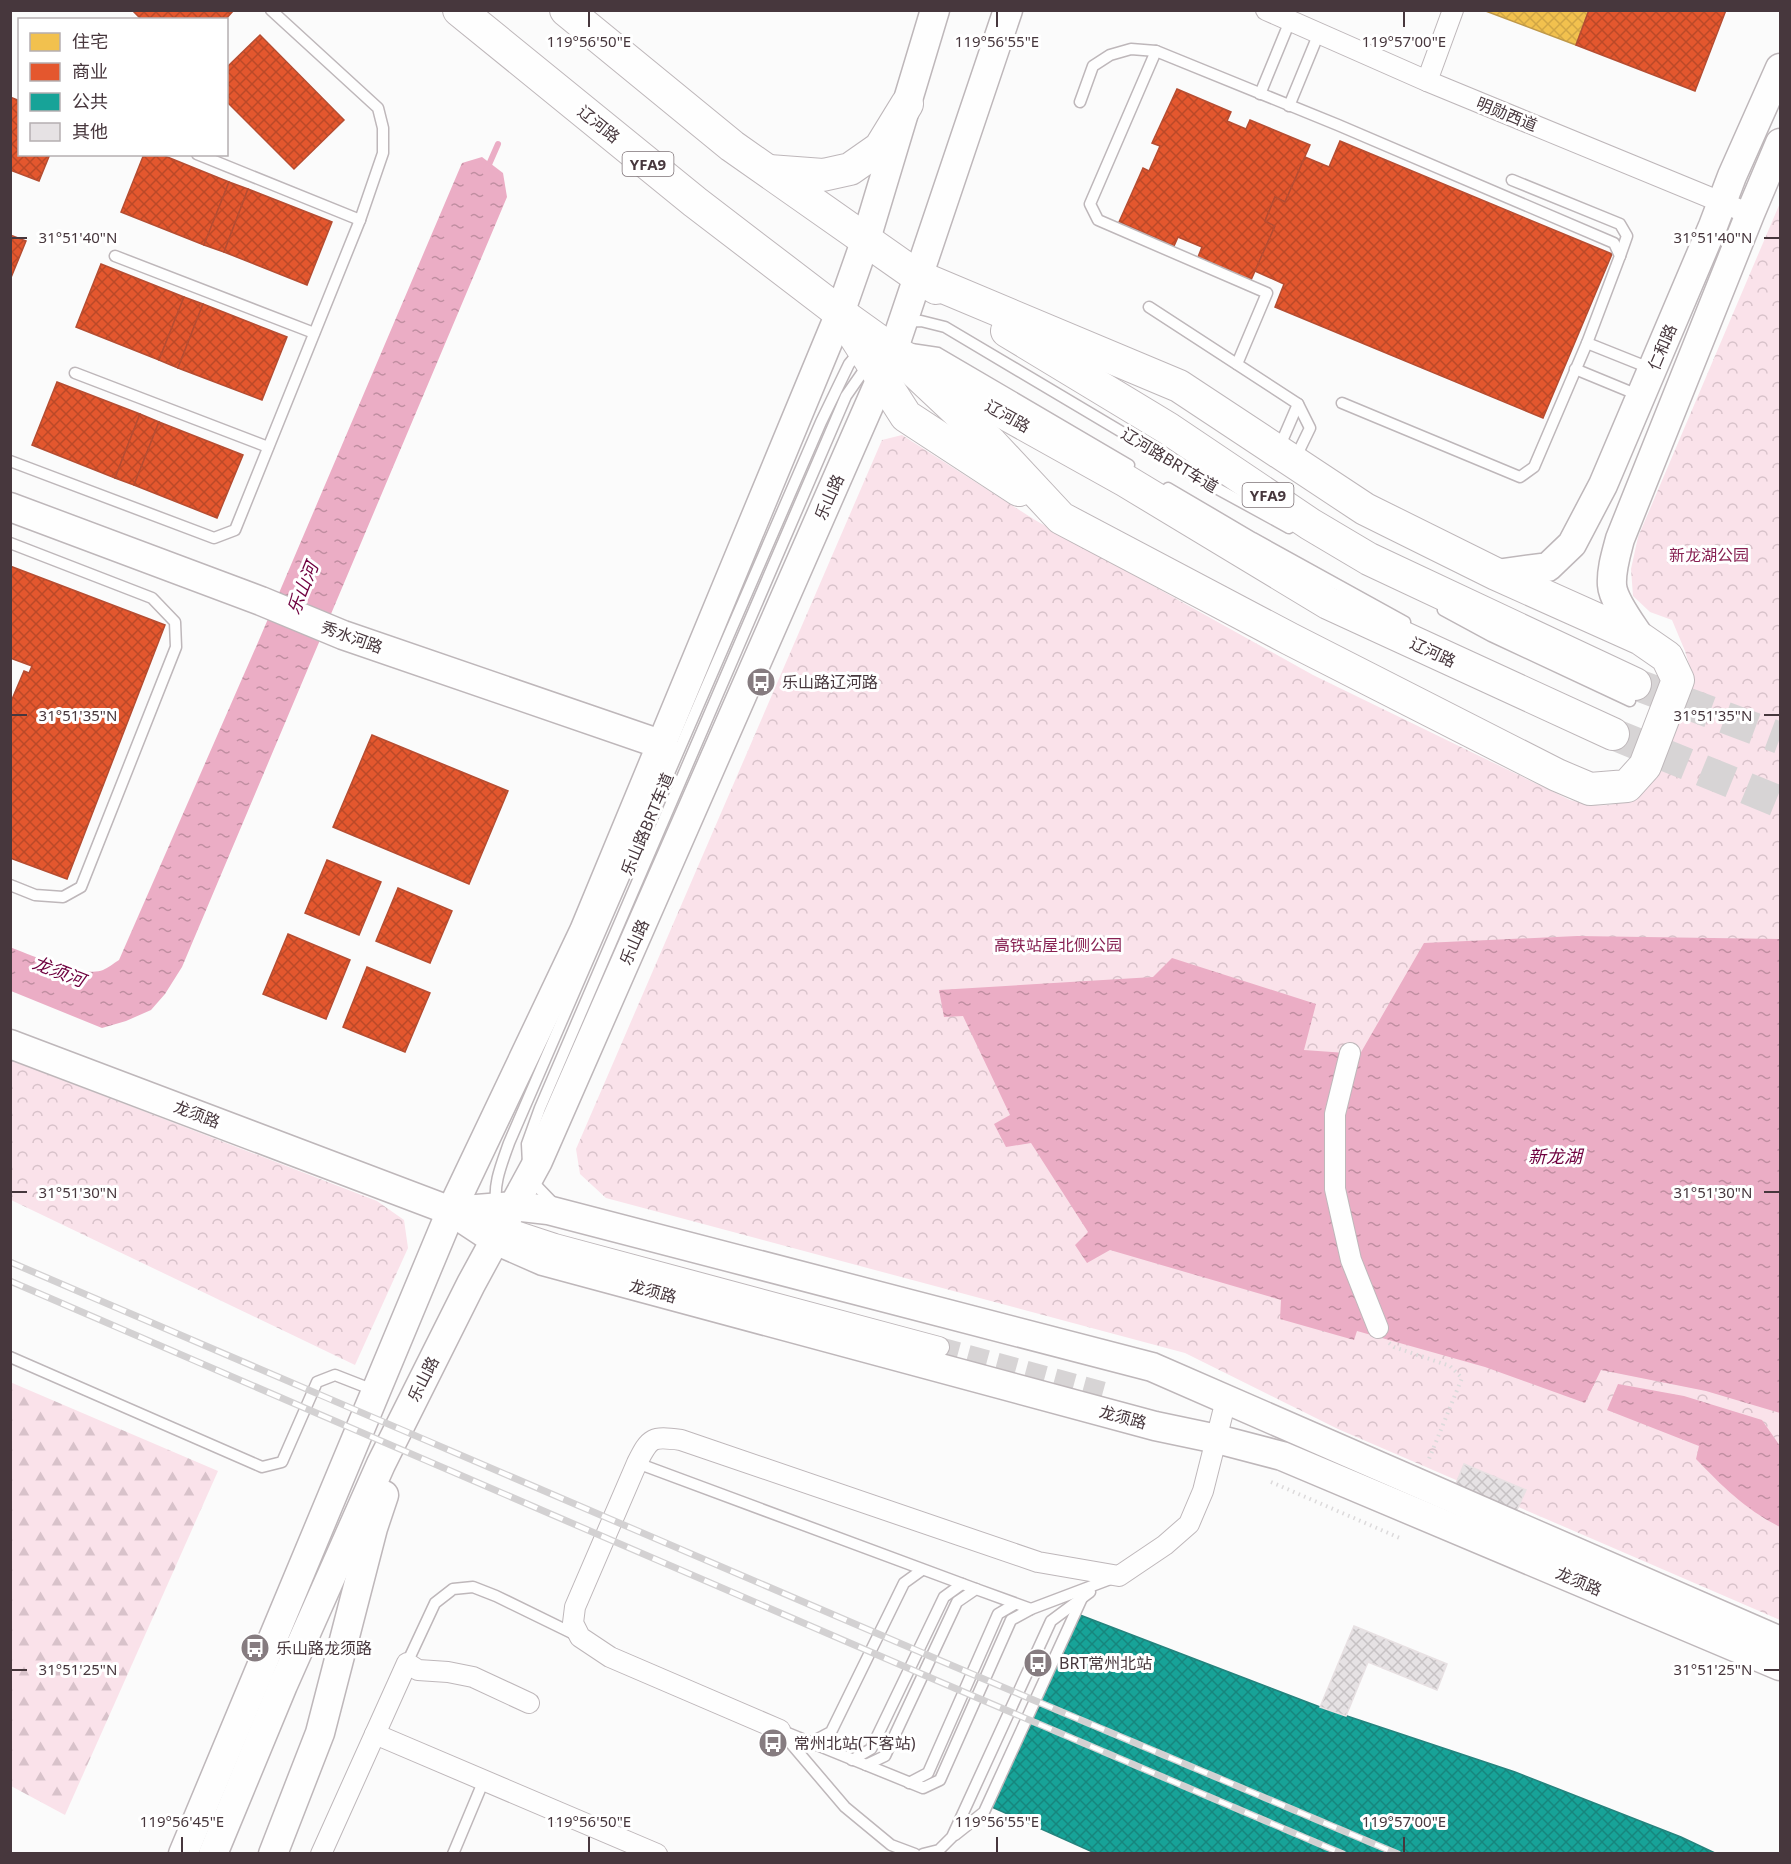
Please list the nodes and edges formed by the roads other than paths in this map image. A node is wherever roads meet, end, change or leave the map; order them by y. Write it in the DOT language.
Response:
graph roads {
  1 [pos="271,10"];
  2 [pos="459,10"];
  3 [pos="566,10"];
  4 [pos="935,10"];
  5 [pos="1008,10"];
  6 [pos="1266,10"];
  7 [pos="1453,10"];
  8 [pos="1290,21"];
  9 [pos="1319,33"];
  10 [pos="1156,51"];
  11 [pos="1780,68"];
  12 [pos="1427,81"];
  13 [pos="1260,93"];
  14 [pos="1080,102"];
  15 [pos="907,104"];
  16 [pos="1289,106"];
  17 [pos="1780,143"];
  18 [pos="202,156"];
  19 [pos="767,171"];
  20 [pos="1512,180"];
  21 [pos="1723,203"];
  22 [pos="1750,214"];
  23 [pos="360,220"];
  24 [pos="866,239"];
  25 [pos="115,256"];
  26 [pos="1620,256"];
  27 [pos="917,276"];
  28 [pos="1149,307"];
  29 [pos="840,313"];
  30 [pos="314,333"];
  31 [pos="1587,343"];
  32 [pos="877,349"];
  33 [pos="1237,364"];
  34 [pos="1575,369"];
  35 [pos="1652,369"];
  36 [pos="75,373"];
  37 [pos="1641,396"];
  38 [pos="1342,403"];
  39 [pos="1298,404"];
  40 [pos="268,447"];
  41 [pos="1286,456"];
  42 [pos="10,461"];
  43 [pos="1142,473"];
  44 [pos="1162,484"];
  45 [pos="10,507"];
  46 [pos="1297,532"];
  47 [pos="10,543"];
  48 [pos="1338,554"];
  49 [pos="1496,574"];
  50 [pos="1379,576"];
  51 [pos="1430,603"];
  52 [pos="1415,628"];
  53 [pos="1641,639"];
  54 [pos="1632,693"];
  55 [pos="1613,734"];
  56 [pos="663,745"];
  57 [pos="10,885"];
  58 [pos="10,1044"];
  59 [pos="1350,1053"];
  60 [pos="529,1178"];
  61 [pos="451,1211"];
  62 [pos="578,1218"];
  63 [pos="502,1220"];
  64 [pos="1382,1333"];
  65 [pos="939,1347"];
  66 [pos="10,1357"];
  67 [pos="426,1373"];
  68 [pos="377,1391"];
  69 [pos="1226,1400"];
  70 [pos="1217,1439"];
  71 [pos="637,1463"];
  72 [pos="922,1569"];
  73 [pos="1119,1576"];
  74 [pos="962,1584"];
  75 [pos="976,1589"];
  76 [pos="1084,1595"];
  77 [pos="1015,1604"];
  78 [pos="1030,1609"];
  79 [pos="580,1637"];
  80 [pos="1780,1641"];
  81 [pos="407,1663"];
  82 [pos="1780,1666"];
  83 [pos="529,1704"];
  84 [pos="780,1730"];
  85 [pos="375,1734"];
  86 [pos="810,1743"];
  87 [pos="852,1760"];
  88 [pos="866,1765"];
  89 [pos="484,1780"];
  90 [pos="909,1782"];
  91 [pos="952,1837"];
  92 [pos="630,1848"];
  93 [pos="183,1854"];
  94 [pos="213,1854"];
  95 [pos="273,1854"];
  96 [pos="321,1854"];
  97 [pos="453,1854"];
  98 [pos="657,1854"];
  99 [pos="915,1854"];
  100 [pos="923,1854"];
  1 -- 23 [label="lane"];
  2 -- 29 [label="main road, 辽河路 / YFA9"];
  3 -- 19 [label="main road, YFA9"];
  4 -- 15 [label="street"];
  5 -- 27 [label="street, 乐山路"];
  6 -- 8 [label="street, 明勋西道"];
  7 -- 12 [label="street"];
  8 -- 9 [label="street, 明勋西道"];
  8 -- 13 [label="lane"];
  9 -- 12 [label="street, 明勋西道"];
  9 -- 16 [label="lane"];
  10 -- 13 [label="lane"];
  10 -- 14 [label="lane"];
  10 -- 33 [label="lane"];
  11 -- 21 [label="street, 仁和路"];
  12 -- 21 [label="street, 明勋西道"];
  13 -- 16 [label="lane"];
  15 -- 19 [label="main road"];
  15 -- 24 [label="street"];
  16 -- 26 [label="lane"];
  17 -- 22 [label="street, 仁和路"];
  18 -- 23 [label="lane"];
  19 -- 24 [label="main road, YFA9"];
  20 -- 26 [label="lane"];
  21 -- 22 [label="street, 明勋西道"];
  21 -- 35 [label="street, 仁和路"];
  22 -- 53 [label="street, 仁和路"];
  23 -- 30 [label="lane"];
  24 -- 27 [label="main road, YFA9"];
  24 -- 29 [label="street"];
  25 -- 30 [label="lane"];
  26 -- 31 [label="lane"];
  27 -- 32 [label="street, 乐山路"];
  27 -- 41 [label="main road"];
  27 -- 54 [label="main road, YFA9"];
  28 -- 33 [label="lane"];
  29 -- 32 [label="main road"];
  29 -- 56 [label="street"];
  30 -- 40 [label="lane"];
  31 -- 34 [label="lane"];
  31 -- 35 [label="lane"];
  32 -- 43 [label="lane, 辽河路BRT车道"];
  32 -- 46 [label="lane, 辽河路BRT车道"];
  32 -- 53 [label="main road"];
  32 -- 55 [label="main road, 辽河路"];
  32 -- 60 [label="street, 乐山路"];
  32 -- 63 [label="lane, 乐山路BRT车道"];
  33 -- 39 [label="lane"];
  34 -- 37 [label="lane"];
  34 -- 38 [label="lane"];
  35 -- 37 [label="street, 仁和路"];
  36 -- 40 [label="lane"];
  37 -- 49 [label="street, 仁和路"];
  39 -- 41 [label="lane"];
  39 -- 41 [label="lane"];
  40 -- 42 [label="lane"];
  41 -- 49 [label="main road"];
  44 -- 52 [label="lane, 辽河路BRT车道"];
  45 -- 56 [label="street, 秀水河路"];
  47 -- 57 [label="lane"];
  48 -- 50 [label="lane"];
  49 -- 53 [label="main road"];
  51 -- 54 [label="lane"];
  56 -- 61 [label="street"];
  58 -- 61 [label="street, 龙须路"];
  59 -- 64 [label="street"];
  60 -- 62 [label="lane"];
  60 -- 63 [label="street, 乐山路"];
  61 -- 63 [label="street, 龙须路"];
  61 -- 68 [label="street"];
  62 -- 63 [label="street, 龙须路"];
  62 -- 69 [label="street, 龙须路"];
  63 -- 65 [label="street"];
  63 -- 67 [label="street, 乐山路"];
  63 -- 70 [label="street, 龙须路"];
  66 -- 68 [label="lane"];
  67 -- 94 [label="street, 乐山路"];
  67 -- 95 [label="street"];
  68 -- 93 [label="street"];
  69 -- 70 [label="street"];
  69 -- 80 [label="street, 龙须路"];
  70 -- 73 [label="street"];
  70 -- 82 [label="street, 龙须路"];
  71 -- 72 [label="lane"];
  71 -- 73 [label="street"];
  71 -- 79 [label="street"];
  72 -- 74 [label="lane"];
  72 -- 86 [label="lane"];
  73 -- 76 [label="lane"];
  73 -- 78 [label="lane"];
  74 -- 75 [label="lane"];
  74 -- 87 [label="lane"];
  75 -- 77 [label="lane"];
  75 -- 88 [label="lane"];
  76 -- 91 [label="lane"];
  76 -- 91 [label="lane"];
  77 -- 78 [label="lane"];
  77 -- 90 [label="lane"];
  78 -- 90 [label="lane"];
  79 -- 81 [label="lane"];
  79 -- 84 [label="street"];
  81 -- 83 [label="street"];
  81 -- 85 [label="street"];
  84 -- 86 [label="lane"];
  84 -- 99 [label="lane"];
  85 -- 89 [label="street"];
  85 -- 96 [label="street"];
  86 -- 87 [label="lane"];
  87 -- 88 [label="lane"];
  88 -- 90 [label="lane"];
  89 -- 92 [label="street"];
  89 -- 97 [label="lane"];
  91 -- 100 [label="lane"];
  92 -- 98 [label="street"];
}
